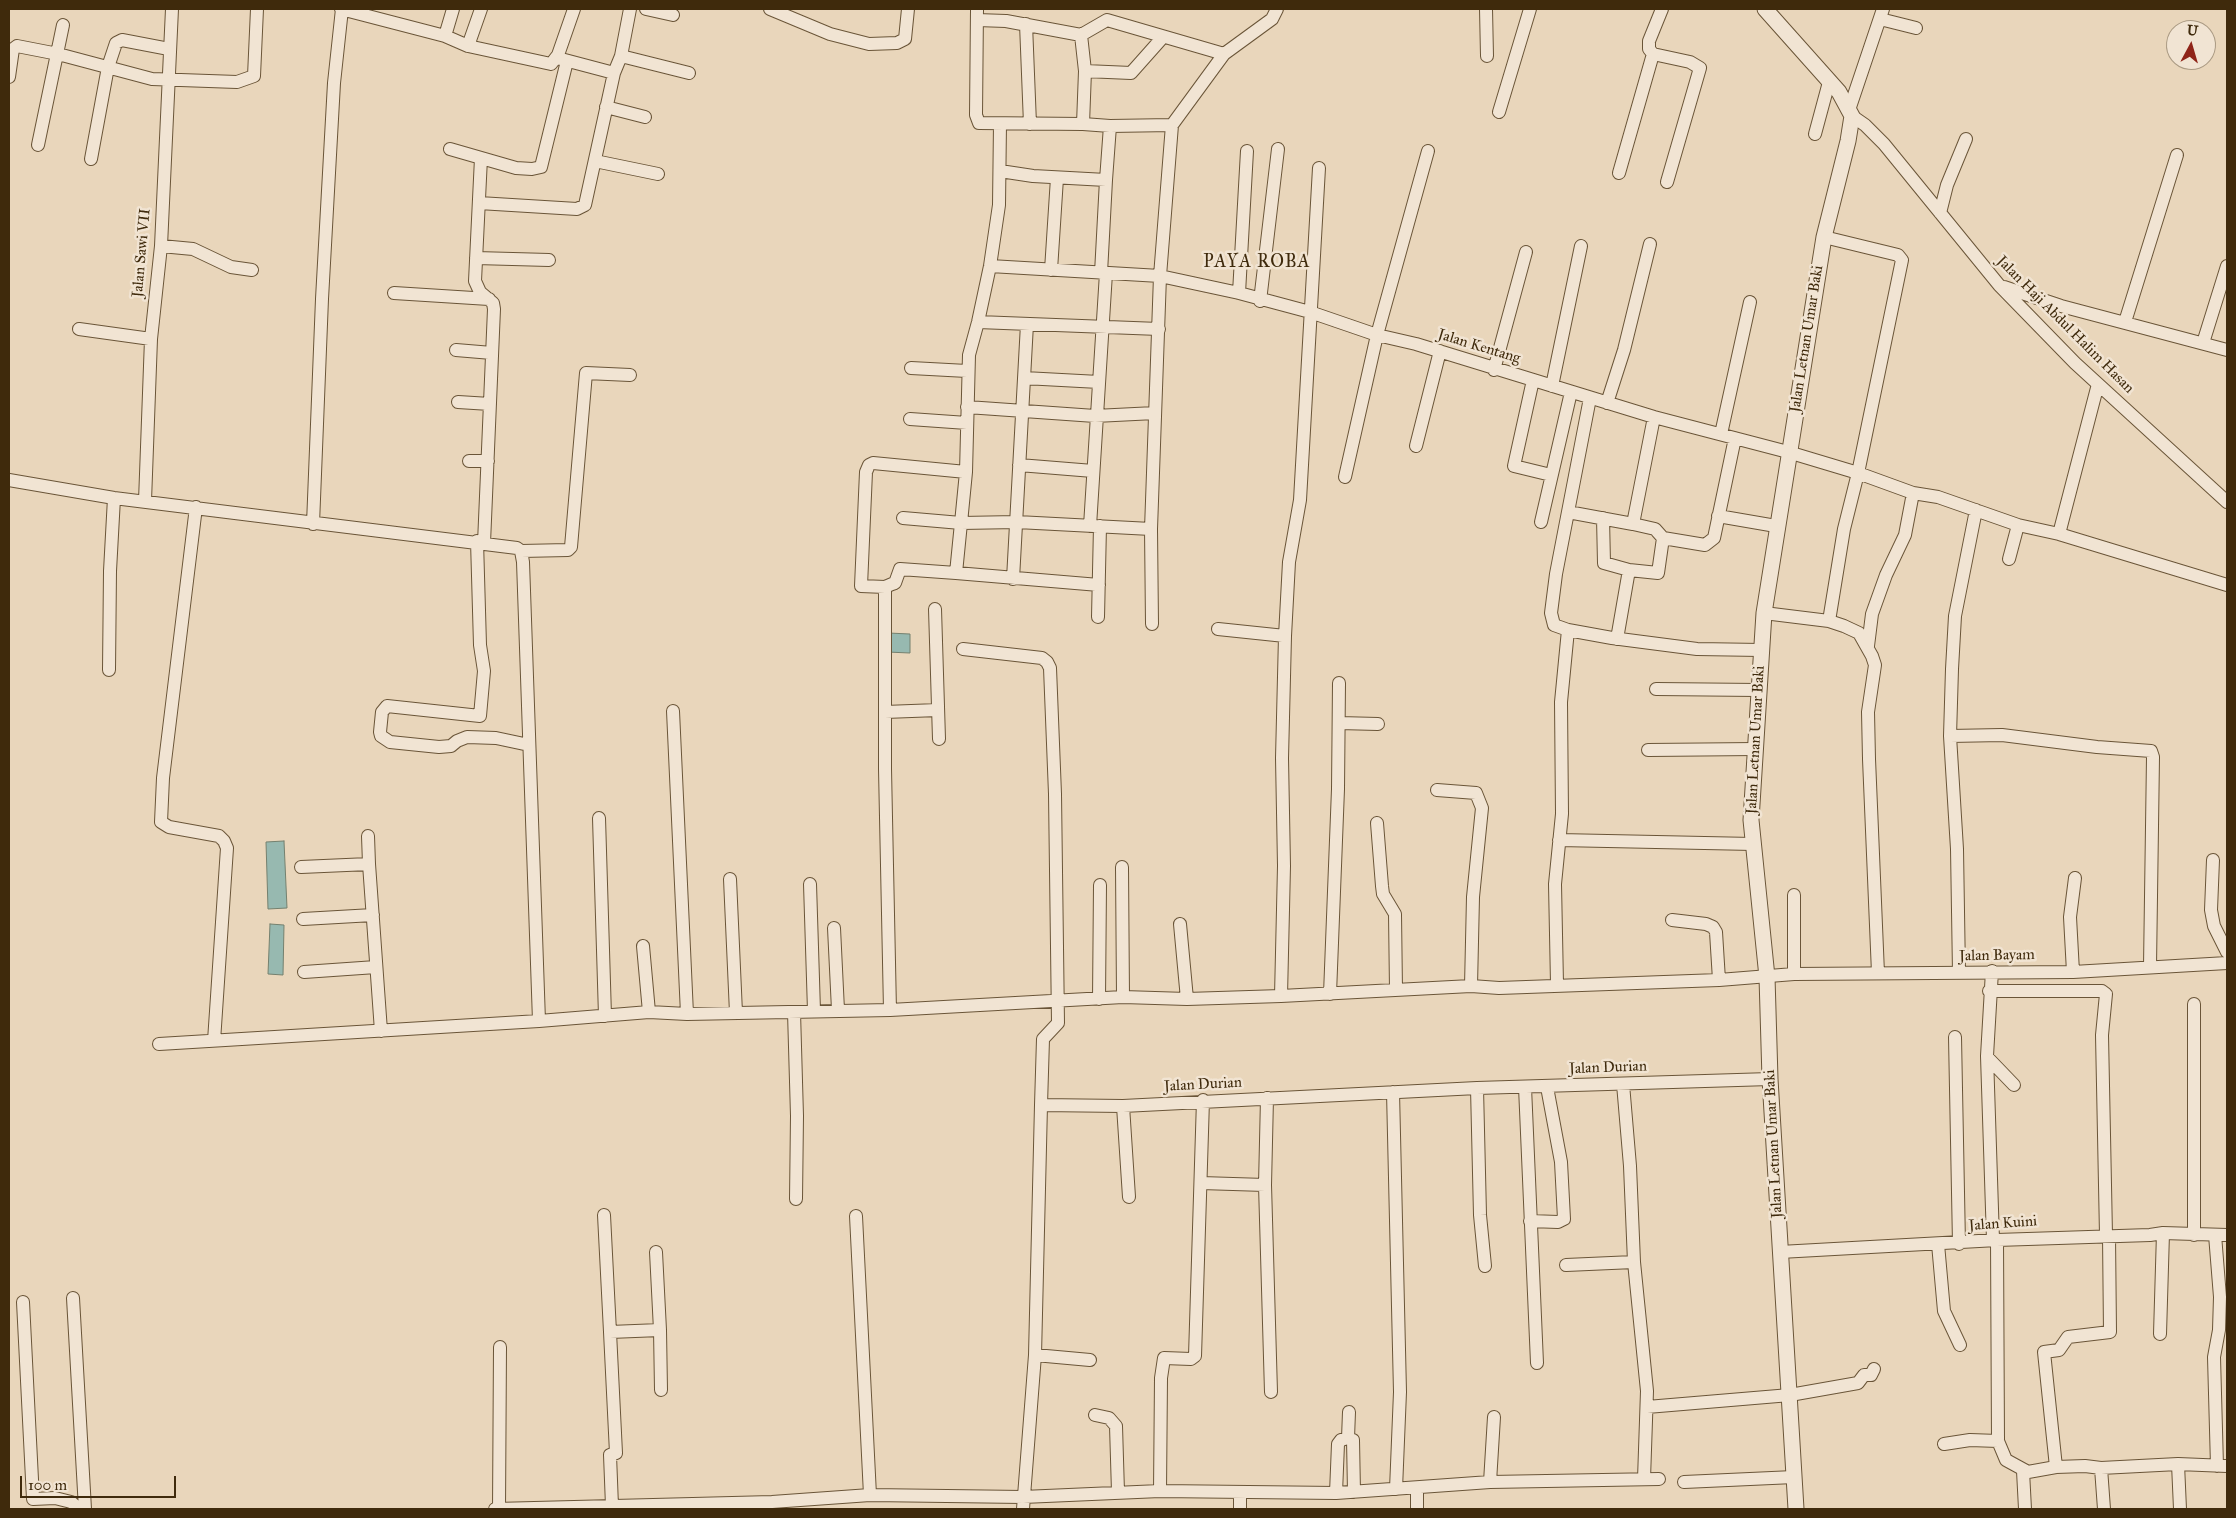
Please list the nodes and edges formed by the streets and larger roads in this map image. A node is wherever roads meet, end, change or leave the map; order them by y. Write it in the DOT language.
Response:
graph roads {
  1 [pos="172,9"];
  2 [pos="257,9"];
  3 [pos="342,9"];
  4 [pos="453,9"];
  5 [pos="481,9"];
  6 [pos="571,9"];
  7 [pos="630,9"];
  8 [pos="646,9"];
  9 [pos="770,9"];
  10 [pos="908,9"];
  11 [pos="1277,9"];
  12 [pos="1486,9"];
  13 [pos="1530,9"];
  14 [pos="1662,9"];
  15 [pos="1765,9"];
  16 [pos="977,14"];
  17 [pos="1881,14"];
  18 [pos="673,16"];
  19 [pos="1026,24"];
  20 [pos="63,26"];
  21 [pos="1916,28"];
  22 [pos="1082,35"];
  23 [pos="445,36"];
  24 [pos="1163,37"];
  25 [pos="468,46"];
  26 [pos="169,49"];
  27 [pos="58,54"];
  28 [pos="1224,54"];
  29 [pos="1653,54"];
  30 [pos="621,56"];
  31 [pos="1487,56"];
  32 [pos="561,60"];
  33 [pos="108,66"];
  34 [pos="1085,71"];
  35 [pos="614,73"];
  36 [pos="689,73"];
  37 [pos="9,77"];
  38 [pos="168,80"];
  39 [pos="1829,82"];
  40 [pos="606,107"];
  41 [pos="1499,112"];
  42 [pos="1850,113"];
  43 [pos="645,117"];
  44 [pos="1000,124"];
  45 [pos="1030,124"];
  46 [pos="1083,124"];
  47 [pos="1172,125"];
  48 [pos="1110,126"];
  49 [pos="1815,134"];
  50 [pos="1966,138"];
  51 [pos="38,145"];
  52 [pos="450,149"];
  53 [pos="1278,149"];
  54 [pos="1247,151"];
  55 [pos="1428,151"];
  56 [pos="2177,155"];
  57 [pos="481,158"];
  58 [pos="90,159"];
  59 [pos="595,161"];
  60 [pos="1319,168"];
  61 [pos="1000,172"];
  62 [pos="1619,173"];
  63 [pos="658,174"];
  64 [pos="1057,178"];
  65 [pos="1106,180"];
  66 [pos="1667,182"];
  67 [pos="479,202"];
  68 [pos="1940,213"];
  69 [pos="1824,237"];
  70 [pos="1650,244"];
  71 [pos="161,246"];
  72 [pos="1581,246"];
  73 [pos="1526,252"];
  74 [pos="476,258"];
  75 [pos="548,260"];
  76 [pos="990,266"];
  77 [pos="2227,266"];
  78 [pos="252,270"];
  79 [pos="1051,270"];
  80 [pos="1103,273"];
  81 [pos="1160,276"];
  82 [pos="1999,285"];
  83 [pos="394,293"];
  84 [pos="1239,293"];
  85 [pos="489,299"];
  86 [pos="1260,300"];
  87 [pos="1750,302"];
  88 [pos="1310,312"];
  89 [pos="978,322"];
  90 [pos="2125,322"];
  91 [pos="1027,324"];
  92 [pos="1104,328"];
  93 [pos="79,329"];
  94 [pos="1158,329"];
  95 [pos="1377,335"];
  96 [pos="150,339"];
  97 [pos="2203,342"];
  98 [pos="456,350"];
  99 [pos="2227,350"];
  100 [pos="1440,352"];
  101 [pos="492,353"];
  102 [pos="911,368"];
  103 [pos="1494,370"];
  104 [pos="967,371"];
  105 [pos="630,375"];
  106 [pos="1024,378"];
  107 [pos="1533,380"];
  108 [pos="1100,382"];
  109 [pos="2098,384"];
  110 [pos="1552,386"];
  111 [pos="1571,392"];
  112 [pos="1590,398"];
  113 [pos="458,402"];
  114 [pos="1607,403"];
  115 [pos="490,404"];
  116 [pos="967,408"];
  117 [pos="1022,411"];
  118 [pos="1155,413"];
  119 [pos="1096,416"];
  120 [pos="1654,417"];
  121 [pos="910,419"];
  122 [pos="967,424"];
  123 [pos="1721,434"];
  124 [pos="1735,438"];
  125 [pos="1416,446"];
  126 [pos="1788,452"];
  127 [pos="469,460"];
  128 [pos="488,462"];
  129 [pos="1019,465"];
  130 [pos="1093,471"];
  131 [pos="966,472"];
  132 [pos="1858,473"];
  133 [pos="1551,475"];
  134 [pos="1345,477"];
  135 [pos="9,480"];
  136 [pos="1913,493"];
  137 [pos="114,498"];
  138 [pos="145,501"];
  139 [pos="2227,501"];
  140 [pos="196,507"];
  141 [pos="1976,510"];
  142 [pos="1568,512"];
  143 [pos="1718,516"];
  144 [pos="903,518"];
  145 [pos="1603,518"];
  146 [pos="1017,522"];
  147 [pos="1541,522"];
  148 [pos="961,523"];
  149 [pos="313,524"];
  150 [pos="1633,524"];
  151 [pos="2018,525"];
  152 [pos="1095,526"];
  153 [pos="1776,526"];
  154 [pos="1151,529"];
  155 [pos="2059,534"];
  156 [pos="1664,538"];
  157 [pos="481,542"];
  158 [pos="521,552"];
  159 [pos="2008,559"];
  160 [pos="1629,570"];
  161 [pos="956,573"];
  162 [pos="1013,579"];
  163 [pos="1099,585"];
  164 [pos="2227,585"];
  165 [pos="885,588"];
  166 [pos="935,609"];
  167 [pos="1764,613"];
  168 [pos="1098,617"];
  169 [pos="1829,621"];
  170 [pos="1152,624"];
  171 [pos="1218,629"];
  172 [pos="1568,630"];
  173 [pos="1285,636"];
  174 [pos="1617,639"];
  175 [pos="1868,646"];
  176 [pos="963,649"];
  177 [pos="1761,650"];
  178 [pos="109,670"];
  179 [pos="1339,683"];
  180 [pos="1656,690"];
  181 [pos="1758,690"];
  182 [pos="938,710"];
  183 [pos="673,711"];
  184 [pos="885,712"];
  185 [pos="1339,723"];
  186 [pos="1378,724"];
  187 [pos="1950,736"];
  188 [pos="939,739"];
  189 [pos="528,745"];
  190 [pos="1756,749"];
  191 [pos="1648,750"];
  192 [pos="1437,790"];
  193 [pos="599,818"];
  194 [pos="1377,823"];
  195 [pos="368,836"];
  196 [pos="1559,840"];
  197 [pos="1753,844"];
  198 [pos="2213,860"];
  199 [pos="369,864"];
  200 [pos="300,867"];
  201 [pos="1122,867"];
  202 [pos="2075,878"];
  203 [pos="730,879"];
  204 [pos="810,884"];
  205 [pos="1100,885"];
  206 [pos="1794,895"];
  207 [pos="373,915"];
  208 [pos="304,919"];
  209 [pos="1672,920"];
  210 [pos="1180,924"];
  211 [pos="834,928"];
  212 [pos="643,946"];
  213 [pos="2227,952"];
  214 [pos="2227,963"];
  215 [pos="2150,966"];
  216 [pos="376,967"];
  217 [pos="1992,971"];
  218 [pos="304,972"];
  219 [pos="2073,972"];
  220 [pos="1878,973"];
  221 [pos="1959,973"];
  222 [pos="1794,974"];
  223 [pos="1767,977"];
  224 [pos="1718,980"];
  225 [pos="1557,984"];
  226 [pos="1471,986"];
  227 [pos="1396,990"];
  228 [pos="1989,991"];
  229 [pos="1330,994"];
  230 [pos="1282,996"];
  231 [pos="1123,997"];
  232 [pos="1186,998"];
  233 [pos="1099,999"];
  234 [pos="1058,1000"];
  235 [pos="2194,1004"];
  236 [pos="838,1010"];
  237 [pos="890,1010"];
  238 [pos="814,1011"];
  239 [pos="649,1012"];
  240 [pos="794,1012"];
  241 [pos="736,1013"];
  242 [pos="687,1014"];
  243 [pos="605,1016"];
  244 [pos="538,1021"];
  245 [pos="380,1031"];
  246 [pos="1956,1037"];
  247 [pos="214,1041"];
  248 [pos="159,1044"];
  249 [pos="1988,1058"];
  250 [pos="1770,1079"];
  251 [pos="1623,1084"];
  252 [pos="2014,1085"];
  253 [pos="1525,1087"];
  254 [pos="1547,1087"];
  255 [pos="1477,1088"];
  256 [pos="1393,1092"];
  257 [pos="1267,1098"];
  258 [pos="1204,1100"];
  259 [pos="1042,1105"];
  260 [pos="1123,1106"];
  261 [pos="1201,1183"];
  262 [pos="1265,1185"];
  263 [pos="1129,1197"];
  264 [pos="796,1199"];
  265 [pos="604,1215"];
  266 [pos="856,1216"];
  267 [pos="1530,1221"];
  268 [pos="2163,1232"];
  269 [pos="2194,1235"];
  270 [pos="2221,1235"];
  271 [pos="2107,1236"];
  272 [pos="1995,1240"];
  273 [pos="1938,1244"];
  274 [pos="1959,1244"];
  275 [pos="656,1252"];
  276 [pos="1780,1252"];
  277 [pos="1634,1262"];
  278 [pos="1566,1265"];
  279 [pos="1485,1266"];
  280 [pos="73,1298"];
  281 [pos="23,1302"];
  282 [pos="660,1330"];
  283 [pos="610,1332"];
  284 [pos="2160,1334"];
  285 [pos="1960,1345"];
  286 [pos="500,1347"];
  287 [pos="1036,1355"];
  288 [pos="1090,1360"];
  289 [pos="1537,1363"];
  290 [pos="1874,1369"];
  291 [pos="661,1390"];
  292 [pos="1271,1392"];
  293 [pos="1790,1395"];
  294 [pos="1647,1407"];
  295 [pos="1349,1412"];
  296 [pos="1095,1415"];
  297 [pos="1494,1417"];
  298 [pos="1348,1438"];
  299 [pos="1998,1441"];
  300 [pos="1944,1444"];
  301 [pos="2178,1464"];
  302 [pos="2222,1466"];
  303 [pos="2056,1467"];
  304 [pos="2101,1468"];
  305 [pos="2023,1471"];
  306 [pos="1794,1476"];
  307 [pos="1644,1478"];
  308 [pos="1659,1479"];
  309 [pos="1490,1482"];
  310 [pos="1684,1482"];
  311 [pos="1396,1489"];
  312 [pos="1417,1489"];
  313 [pos="1160,1491"];
  314 [pos="1118,1492"];
  315 [pos="1354,1492"];
  316 [pos="1240,1493"];
  317 [pos="1336,1493"];
  318 [pos="870,1496"];
  319 [pos="957,1503"];
  320 [pos="1023,1503"];
  321 [pos="612,1506"];
  322 [pos="773,1506"];
  323 [pos="629,1507"];
  324 [pos="684,1507"];
  325 [pos="570,1508"];
  326 [pos="79,1509"];
  327 [pos="85,1509"];
  328 [pos="495,1509"];
  329 [pos="499,1509"];
  330 [pos="1240,1509"];
  331 [pos="1417,1509"];
  332 [pos="1796,1509"];
  333 [pos="2025,1509"];
  334 [pos="2104,1509"];
  335 [pos="2180,1509"];
  1 -- 26 [label="street, Jalan Sawi VII"];
  2 -- 38 [label="street"];
  3 -- 23 [label="street"];
  3 -- 149 [label="street"];
  4 -- 23 [label="street"];
  5 -- 25 [label="street"];
  6 -- 32 [label="street"];
  7 -- 30 [label="street"];
  8 -- 18 [label="street"];
  9 -- 10 [label="street"];
  11 -- 28 [label="street"];
  12 -- 31 [label="street"];
  13 -- 41 [label="street"];
  14 -- 29 [label="street"];
  15 -- 39 [label="street"];
  16 -- 19 [label="street"];
  16 -- 44 [label="street"];
  17 -- 21 [label="street"];
  17 -- 42 [label="street"];
  19 -- 22 [label="street"];
  19 -- 45 [label="street"];
  20 -- 27 [label="street"];
  22 -- 24 [label="street"];
  22 -- 34 [label="street"];
  23 -- 25 [label="street"];
  24 -- 28 [label="street"];
  24 -- 34 [label="street"];
  25 -- 32 [label="street"];
  26 -- 33 [label="street"];
  26 -- 38 [label="street, Jalan Sawi VII"];
  27 -- 33 [label="street"];
  27 -- 37 [label="street"];
  27 -- 51 [label="street"];
  28 -- 47 [label="street"];
  29 -- 62 [label="street"];
  29 -- 66 [label="street"];
  30 -- 35 [label="street"];
  30 -- 36 [label="street"];
  32 -- 35 [label="street"];
  32 -- 57 [label="street"];
  33 -- 38 [label="street"];
  33 -- 58 [label="street"];
  34 -- 46 [label="street"];
  35 -- 40 [label="street"];
  38 -- 71 [label="street, Jalan Sawi VII"];
  39 -- 42 [label="street"];
  39 -- 49 [label="street"];
  40 -- 43 [label="street"];
  40 -- 59 [label="street"];
  42 -- 68 [label="street, Jalan Haji Abdul Halim Hasan"];
  42 -- 69 [label="street, Jalan Letnan Umar Baki"];
  44 -- 45 [label="street"];
  44 -- 61 [label="street"];
  45 -- 46 [label="street"];
  46 -- 48 [label="street"];
  47 -- 48 [label="street"];
  47 -- 81 [label="street"];
  48 -- 65 [label="street"];
  50 -- 68 [label="street"];
  52 -- 57 [label="street"];
  53 -- 86 [label="street"];
  54 -- 84 [label="street"];
  55 -- 95 [label="street"];
  56 -- 90 [label="street"];
  57 -- 67 [label="street"];
  59 -- 63 [label="street"];
  59 -- 67 [label="street"];
  60 -- 88 [label="street"];
  61 -- 64 [label="street"];
  61 -- 76 [label="street"];
  64 -- 65 [label="street"];
  64 -- 79 [label="street"];
  65 -- 80 [label="street"];
  67 -- 74 [label="street"];
  68 -- 82 [label="street, Jalan Haji Abdul Halim Hasan"];
  69 -- 126 [label="street, Jalan Letnan Umar Baki"];
  69 -- 132 [label="street"];
  70 -- 114 [label="street"];
  71 -- 78 [label="street"];
  71 -- 96 [label="street, Jalan Sawi VII"];
  72 -- 110 [label="street"];
  73 -- 103 [label="street"];
  74 -- 75 [label="street"];
  74 -- 85 [label="street"];
  76 -- 79 [label="street, Jalan Kentang"];
  76 -- 89 [label="street"];
  77 -- 97 [label="street"];
  79 -- 80 [label="street, Jalan Kentang"];
  80 -- 81 [label="street, Jalan Kentang"];
  80 -- 92 [label="street"];
  81 -- 84 [label="street, Jalan Kentang"];
  81 -- 94 [label="street"];
  82 -- 90 [label="street"];
  82 -- 109 [label="street, Jalan Haji Abdul Halim Hasan"];
  83 -- 85 [label="street"];
  84 -- 86 [label="street, Jalan Kentang"];
  85 -- 101 [label="street"];
  86 -- 88 [label="street, Jalan Kentang"];
  87 -- 123 [label="street"];
  88 -- 95 [label="street, Jalan Kentang"];
  88 -- 173 [label="street"];
  89 -- 91 [label="street"];
  89 -- 104 [label="street"];
  90 -- 97 [label="street"];
  91 -- 92 [label="street"];
  91 -- 106 [label="street"];
  92 -- 94 [label="street"];
  92 -- 108 [label="street"];
  93 -- 96 [label="street"];
  94 -- 118 [label="street"];
  95 -- 100 [label="street, Jalan Kentang"];
  95 -- 134 [label="street"];
  96 -- 138 [label="street, Jalan Sawi VII"];
  97 -- 99 [label="street"];
  98 -- 101 [label="street"];
  100 -- 103 [label="street, Jalan Kentang"];
  100 -- 125 [label="street"];
  101 -- 115 [label="street"];
  102 -- 104 [label="street"];
  103 -- 107 [label="street, Jalan Kentang"];
  104 -- 116 [label="street"];
  105 -- 158 [label="street"];
  106 -- 108 [label="street"];
  106 -- 117 [label="street"];
  107 -- 110 [label="street, Jalan Kentang"];
  107 -- 133 [label="street"];
  108 -- 119 [label="street"];
  109 -- 139 [label="street, Jalan Haji Abdul Halim Hasan"];
  109 -- 155 [label="street"];
  110 -- 111 [label="street, Jalan Kentang"];
  111 -- 112 [label="street, Jalan Kentang"];
  111 -- 133 [label="street"];
  112 -- 114 [label="street, Jalan Kentang"];
  112 -- 142 [label="street"];
  113 -- 115 [label="street"];
  114 -- 120 [label="street, Jalan Kentang"];
  115 -- 128 [label="street"];
  116 -- 117 [label="street"];
  116 -- 122 [label="street"];
  117 -- 119 [label="street"];
  117 -- 129 [label="street"];
  118 -- 119 [label="street"];
  118 -- 154 [label="street"];
  119 -- 130 [label="street"];
  120 -- 123 [label="street, Jalan Kentang"];
  120 -- 150 [label="street"];
  121 -- 122 [label="street"];
  122 -- 131 [label="street"];
  123 -- 124 [label="street, Jalan Kentang"];
  124 -- 126 [label="street, Jalan Kentang"];
  124 -- 143 [label="street"];
  126 -- 132 [label="street, Jalan Kentang"];
  126 -- 153 [label="street, Jalan Letnan Umar Baki"];
  127 -- 128 [label="street"];
  128 -- 157 [label="street"];
  129 -- 130 [label="street"];
  129 -- 146 [label="street"];
  130 -- 152 [label="street"];
  131 -- 148 [label="street"];
  131 -- 165 [label="street"];
  132 -- 136 [label="street, Jalan Kentang"];
  132 -- 169 [label="street"];
  133 -- 147 [label="street"];
  135 -- 137 [label="street"];
  136 -- 141 [label="street, Jalan Kentang"];
  136 -- 175 [label="street"];
  137 -- 138 [label="street"];
  137 -- 178 [label="street"];
  138 -- 140 [label="street"];
  140 -- 149 [label="street"];
  140 -- 247 [label="street"];
  141 -- 151 [label="street, Jalan Kentang"];
  141 -- 187 [label="street"];
  142 -- 145 [label="street"];
  142 -- 172 [label="street"];
  143 -- 153 [label="street"];
  143 -- 156 [label="street"];
  144 -- 148 [label="street"];
  145 -- 150 [label="street"];
  145 -- 160 [label="street"];
  146 -- 148 [label="street"];
  146 -- 152 [label="street"];
  146 -- 162 [label="street"];
  148 -- 161 [label="street"];
  149 -- 157 [label="street"];
  150 -- 156 [label="street"];
  151 -- 155 [label="street, Jalan Kentang"];
  151 -- 159 [label="street"];
  152 -- 154 [label="street"];
  152 -- 163 [label="street"];
  153 -- 167 [label="street, Jalan Letnan Umar Baki"];
  154 -- 170 [label="street"];
  155 -- 164 [label="street, Jalan Kentang"];
  156 -- 160 [label="street"];
  157 -- 158 [label="street"];
  157 -- 189 [label="street"];
  158 -- 189 [label="street"];
  160 -- 174 [label="street"];
  161 -- 162 [label="street"];
  161 -- 165 [label="street"];
  162 -- 163 [label="street"];
  163 -- 168 [label="street"];
  165 -- 184 [label="street"];
  166 -- 182 [label="street"];
  167 -- 169 [label="street"];
  167 -- 177 [label="street, Jalan Letnan Umar Baki"];
  169 -- 175 [label="street"];
  171 -- 173 [label="street"];
  172 -- 174 [label="street"];
  172 -- 196 [label="street"];
  173 -- 230 [label="street"];
  174 -- 177 [label="street"];
  175 -- 220 [label="street"];
  176 -- 234 [label="street"];
  177 -- 181 [label="street, Jalan Letnan Umar Baki"];
  179 -- 185 [label="street"];
  180 -- 181 [label="street"];
  181 -- 190 [label="street, Jalan Letnan Umar Baki"];
  182 -- 184 [label="street"];
  182 -- 188 [label="street"];
  183 -- 242 [label="street"];
  184 -- 237 [label="street"];
  185 -- 186 [label="street"];
  185 -- 229 [label="street"];
  187 -- 215 [label="street"];
  187 -- 221 [label="street"];
  189 -- 244 [label="street"];
  190 -- 191 [label="street"];
  190 -- 197 [label="street, Jalan Letnan Umar Baki"];
  192 -- 226 [label="street"];
  193 -- 243 [label="street"];
  194 -- 227 [label="street"];
  195 -- 199 [label="street"];
  196 -- 197 [label="street"];
  196 -- 225 [label="street"];
  197 -- 223 [label="street, Jalan Letnan Umar Baki"];
  198 -- 213 [label="street"];
  199 -- 200 [label="street"];
  199 -- 207 [label="street"];
  201 -- 231 [label="street"];
  202 -- 219 [label="street"];
  203 -- 241 [label="street"];
  204 -- 238 [label="street"];
  205 -- 233 [label="street"];
  206 -- 222 [label="street"];
  207 -- 208 [label="street"];
  207 -- 216 [label="street"];
  209 -- 224 [label="street"];
  210 -- 232 [label="street"];
  211 -- 236 [label="street"];
  212 -- 239 [label="street"];
  214 -- 215 [label="street, Jalan Bayam"];
  215 -- 219 [label="street, Jalan Bayam"];
  216 -- 218 [label="street"];
  216 -- 245 [label="street"];
  217 -- 219 [label="street, Jalan Bayam"];
  217 -- 221 [label="street, Jalan Bayam"];
  217 -- 228 [label="street"];
  220 -- 221 [label="street, Jalan Bayam"];
  220 -- 222 [label="street, Jalan Bayam"];
  222 -- 223 [label="street, Jalan Bayam"];
  223 -- 224 [label="street, Jalan Bayam"];
  223 -- 250 [label="street, Jalan Letnan Umar Baki"];
  224 -- 225 [label="street, Jalan Bayam"];
  225 -- 226 [label="street, Jalan Bayam"];
  226 -- 227 [label="street, Jalan Bayam"];
  227 -- 229 [label="street, Jalan Bayam"];
  228 -- 249 [label="street"];
  228 -- 271 [label="street"];
  229 -- 230 [label="street, Jalan Bayam"];
  230 -- 232 [label="street, Jalan Bayam"];
  231 -- 232 [label="street, Jalan Bayam"];
  231 -- 233 [label="street, Jalan Bayam"];
  233 -- 234 [label="street, Jalan Bayam"];
  234 -- 237 [label="street, Jalan Bayam"];
  234 -- 259 [label="street"];
  235 -- 269 [label="street"];
  236 -- 237 [label="street, Jalan Bayam"];
  236 -- 238 [label="street, Jalan Bayam"];
  238 -- 240 [label="street, Jalan Bayam"];
  239 -- 242 [label="street, Jalan Bayam"];
  239 -- 243 [label="street, Jalan Bayam"];
  240 -- 241 [label="street, Jalan Bayam"];
  240 -- 264 [label="street"];
  241 -- 242 [label="street, Jalan Bayam"];
  243 -- 244 [label="street, Jalan Bayam"];
  244 -- 245 [label="street, Jalan Bayam"];
  245 -- 247 [label="street, Jalan Bayam"];
  246 -- 274 [label="street"];
  247 -- 248 [label="street, Jalan Bayam"];
  249 -- 252 [label="street"];
  249 -- 272 [label="street"];
  250 -- 251 [label="street, Jalan Durian"];
  250 -- 276 [label="street, Jalan Letnan Umar Baki"];
  251 -- 254 [label="street, Jalan Durian"];
  251 -- 277 [label="street"];
  253 -- 254 [label="street, Jalan Durian"];
  253 -- 255 [label="street, Jalan Durian"];
  253 -- 267 [label="street"];
  254 -- 267 [label="street"];
  255 -- 256 [label="street, Jalan Durian"];
  255 -- 279 [label="street"];
  256 -- 257 [label="street, Jalan Durian"];
  256 -- 311 [label="street"];
  257 -- 258 [label="street, Jalan Durian"];
  257 -- 262 [label="street"];
  258 -- 260 [label="street, Jalan Durian"];
  258 -- 261 [label="street"];
  259 -- 260 [label="street, Jalan Durian"];
  259 -- 287 [label="street"];
  260 -- 263 [label="street"];
  261 -- 262 [label="street"];
  261 -- 313 [label="street"];
  262 -- 292 [label="street"];
  265 -- 283 [label="street"];
  266 -- 318 [label="street"];
  267 -- 289 [label="street"];
  268 -- 269 [label="street, Jalan Kuini"];
  268 -- 271 [label="street, Jalan Kuini"];
  268 -- 284 [label="street"];
  269 -- 270 [label="street, Jalan Kuini"];
  270 -- 302 [label="street"];
  271 -- 272 [label="street, Jalan Kuini"];
  271 -- 303 [label="street"];
  272 -- 274 [label="street, Jalan Kuini"];
  272 -- 299 [label="street"];
  273 -- 274 [label="street, Jalan Kuini"];
  273 -- 276 [label="street, Jalan Kuini"];
  273 -- 285 [label="street"];
  275 -- 282 [label="street"];
  276 -- 293 [label="street, Jalan Letnan Umar Baki"];
  277 -- 278 [label="street"];
  277 -- 294 [label="street"];
  280 -- 327 [label="street"];
  281 -- 326 [label="street"];
  282 -- 283 [label="street"];
  282 -- 291 [label="street"];
  283 -- 321 [label="street"];
  286 -- 329 [label="street"];
  287 -- 288 [label="street"];
  287 -- 320 [label="street"];
  290 -- 293 [label="street"];
  293 -- 294 [label="street"];
  293 -- 306 [label="street, Jalan Letnan Umar Baki"];
  294 -- 307 [label="street"];
  295 -- 298 [label="street"];
  296 -- 314 [label="street"];
  297 -- 309 [label="street"];
  298 -- 315 [label="street"];
  298 -- 317 [label="street"];
  299 -- 300 [label="street"];
  299 -- 305 [label="street"];
  301 -- 302 [label="street"];
  301 -- 304 [label="street"];
  301 -- 335 [label="street"];
  303 -- 304 [label="street"];
  303 -- 305 [label="street"];
  304 -- 334 [label="street"];
  305 -- 333 [label="street"];
  306 -- 310 [label="street"];
  306 -- 332 [label="street, Jalan Letnan Umar Baki"];
  307 -- 308 [label="street"];
  307 -- 309 [label="street"];
  309 -- 312 [label="street"];
  311 -- 312 [label="street"];
  311 -- 315 [label="street"];
  312 -- 331 [label="street"];
  313 -- 314 [label="street"];
  313 -- 316 [label="street"];
  314 -- 320 [label="street"];
  315 -- 317 [label="street"];
  316 -- 317 [label="street"];
  316 -- 330 [label="street"];
  318 -- 319 [label="street"];
  318 -- 322 [label="street"];
  319 -- 320 [label="street"];
  321 -- 323 [label="street"];
  321 -- 325 [label="street"];
  322 -- 324 [label="street"];
  323 -- 324 [label="street"];
  325 -- 329 [label="street"];
  328 -- 329 [label="street"];
}
